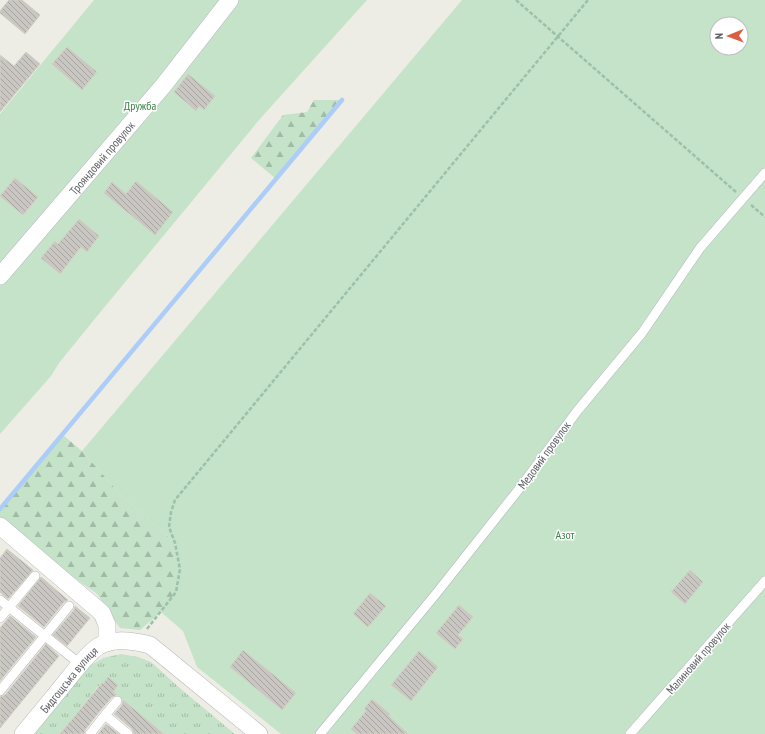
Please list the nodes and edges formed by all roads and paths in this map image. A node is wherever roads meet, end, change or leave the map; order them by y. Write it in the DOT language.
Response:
graph roads {
  1 [pos="230,0"];
  2 [pos="516,0"];
  3 [pos="588,0"];
  4 [pos="558,37"];
  5 [pos="765,173"];
  6 [pos="743,198"];
  7 [pos="765,217"];
  8 [pos="0,276"];
  9 [pos="0,526"];
  10 [pos="35,576"];
  11 [pos="765,581"];
  12 [pos="0,600"];
  13 [pos="69,606"];
  14 [pos="8,607"];
  15 [pos="0,618"];
  16 [pos="45,635"];
  17 [pos="122,642"];
  18 [pos="80,664"];
  19 [pos="0,691"];
  20 [pos="117,701"];
  21 [pos="105,715"];
  22 [pos="23,734"];
  23 [pos="90,734"];
  24 [pos="128,734"];
  25 [pos="259,734"];
  26 [pos="320,734"];
  27 [pos="630,734"];
  1 -- 8 [label="street, Трояндовий провулок"];
  2 -- 4 [label="path"];
  3 -- 4 [label="path"];
  4 -- 6 [label="path"];
  4 -- 17 [label="path"];
  5 -- 6 [label="lane, Медовий провулок"];
  6 -- 7 [label="path"];
  6 -- 26 [label="lane, Медовий провулок"];
  9 -- 17 [label="street"];
  10 -- 14 [label="lane"];
  11 -- 27 [label="lane, Малиновий провулок"];
  12 -- 14 [label="lane"];
  13 -- 16 [label="lane"];
  14 -- 15 [label="lane"];
  14 -- 16 [label="lane"];
  16 -- 18 [label="lane"];
  16 -- 19 [label="lane"];
  17 -- 18 [label="street, Бидгощська вулиця"];
  17 -- 25 [label="street"];
  18 -- 22 [label="street, Бидгощська вулиця"];
  20 -- 21 [label="lane"];
  21 -- 23 [label="lane"];
  21 -- 24 [label="lane"];
}
